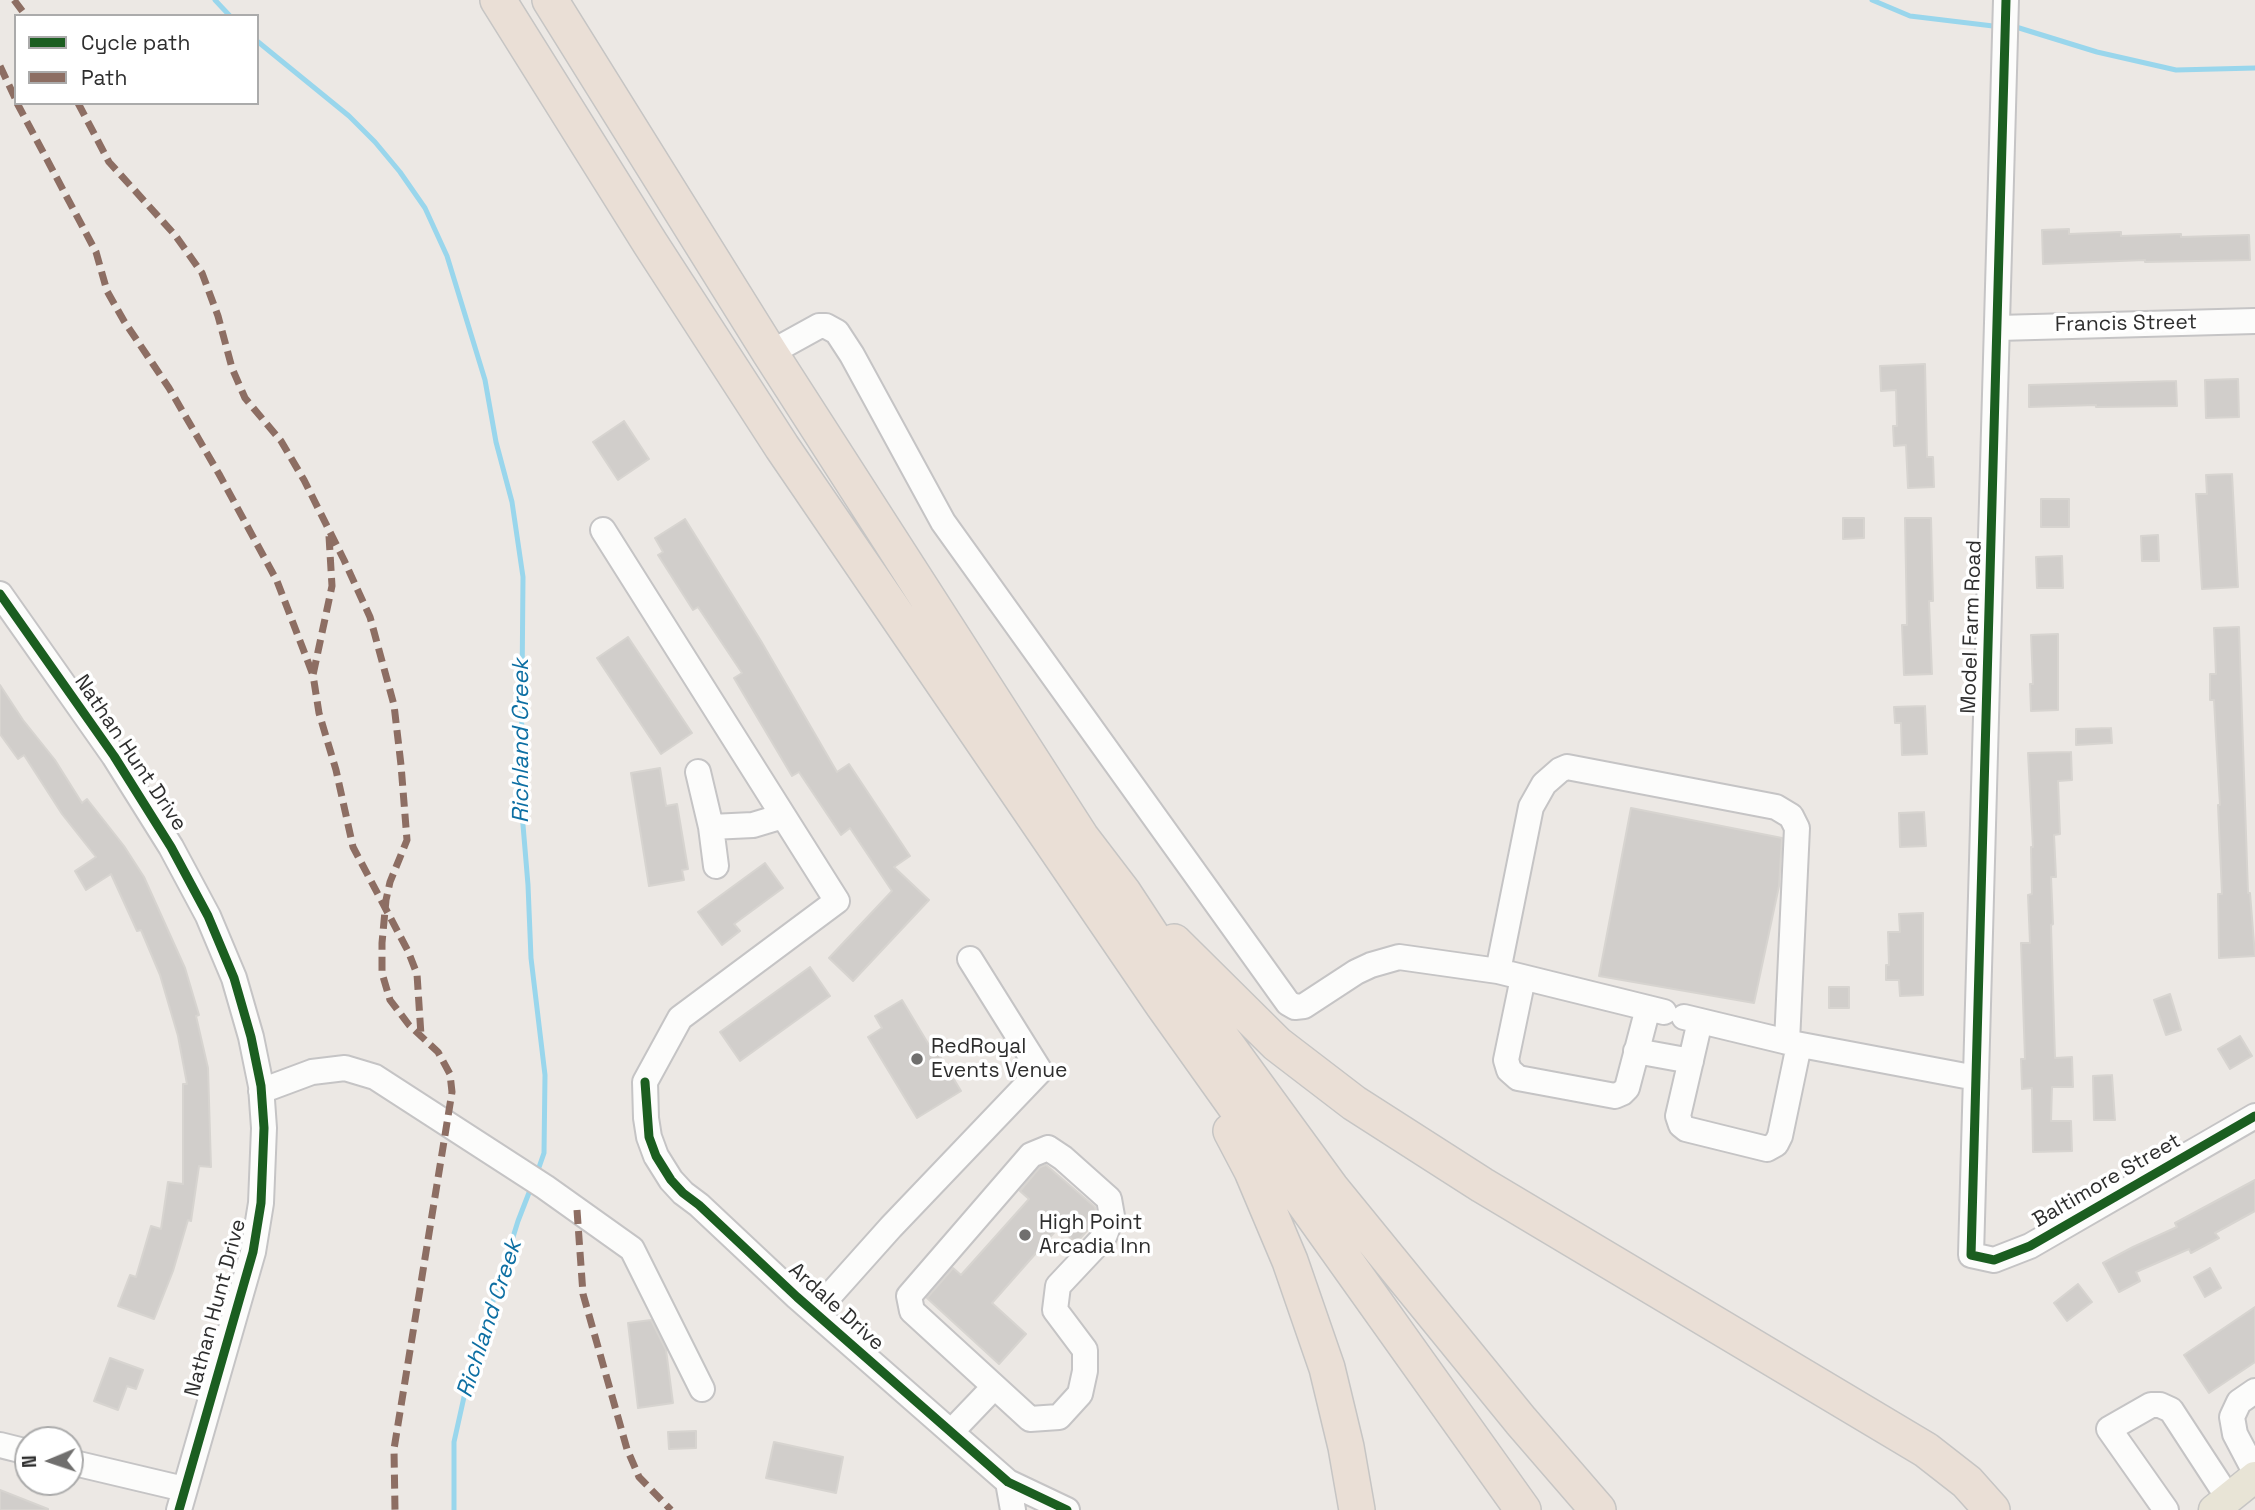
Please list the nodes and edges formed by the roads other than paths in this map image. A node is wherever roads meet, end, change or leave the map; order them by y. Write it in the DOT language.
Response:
graph roads {
  1 [pos="498,0"];
  2 [pos="550,0"];
  3 [pos="2006,0"];
  4 [pos="2255,321"];
  5 [pos="1998,328"];
  6 [pos="770,353"];
  7 [pos="603,530"];
  8 [pos="0,594"];
  9 [pos="698,772"];
  10 [pos="783,816"];
  11 [pos="710,827"];
  12 [pos="716,866"];
  13 [pos="1123,892"];
  14 [pos="970,960"];
  15 [pos="1498,971"];
  16 [pos="1522,978"];
  17 [pos="1163,1005"];
  18 [pos="1673,1014"];
  19 [pos="1793,1044"];
  20 [pos="1636,1051"];
  21 [pos="1690,1061"];
  22 [pos="1976,1078"];
  23 [pos="261,1091"];
  24 [pos="2255,1116"];
  25 [pos="1971,1255"];
  26 [pos="815,1312"];
  27 [pos="995,1387"];
  28 [pos="702,1390"];
  29 [pos="2255,1391"];
  30 [pos="951,1432"];
  31 [pos="84,1467"];
  32 [pos="2255,1474"];
  33 [pos="1008,1482"];
  34 [pos="181,1500"];
  35 [pos="2221,1504"];
  36 [pos="1013,1510"];
  37 [pos="1067,1510"];
  38 [pos="1357,1510"];
  39 [pos="1522,1510"];
  40 [pos="1598,1510"];
  41 [pos="1992,1510"];
  42 [pos="2166,1510"];
  1 -- 17 [label="highway"];
  2 -- 6 [label="highway"];
  3 -- 5 [label="street, Model Farm Road"];
  4 -- 5 [label="street, Francis Street"];
  5 -- 22 [label="street, Model Farm Road"];
  6 -- 13 [label="highway"];
  6 -- 15 [label="street"];
  7 -- 10 [label="street"];
  8 -- 23 [label="street, Nathan Hunt Drive"];
  9 -- 11 [label="street"];
  10 -- 11 [label="street"];
  10 -- 26 [label="street, Ardale Drive"];
  11 -- 12 [label="street"];
  13 -- 40 [label="highway"];
  13 -- 41 [label="highway"];
  14 -- 26 [label="street"];
  15 -- 16 [label="street"];
  15 -- 19 [label="street"];
  16 -- 18 [label="street"];
  16 -- 20 [label="street"];
  17 -- 38 [label="highway"];
  17 -- 39 [label="highway"];
  18 -- 19 [label="street"];
  18 -- 20 [label="street"];
  18 -- 21 [label="street"];
  19 -- 21 [label="street"];
  19 -- 22 [label="street"];
  20 -- 21 [label="street"];
  22 -- 25 [label="street, Model Farm Road"];
  23 -- 28 [label="street"];
  23 -- 34 [label="street, Nathan Hunt Drive"];
  24 -- 25 [label="street, Baltimore Street"];
  26 -- 30 [label="street, Ardale Drive"];
  27 -- 27 [label="street"];
  27 -- 30 [label="street"];
  29 -- 32 [label="street"];
  30 -- 33 [label="street, Ardale Drive"];
  31 -- 34 [label="street"];
  32 -- 35 [label="main road"];
  33 -- 36 [label="street"];
  33 -- 37 [label="street, Ardale Drive"];
  35 -- 42 [label="street"];
}
